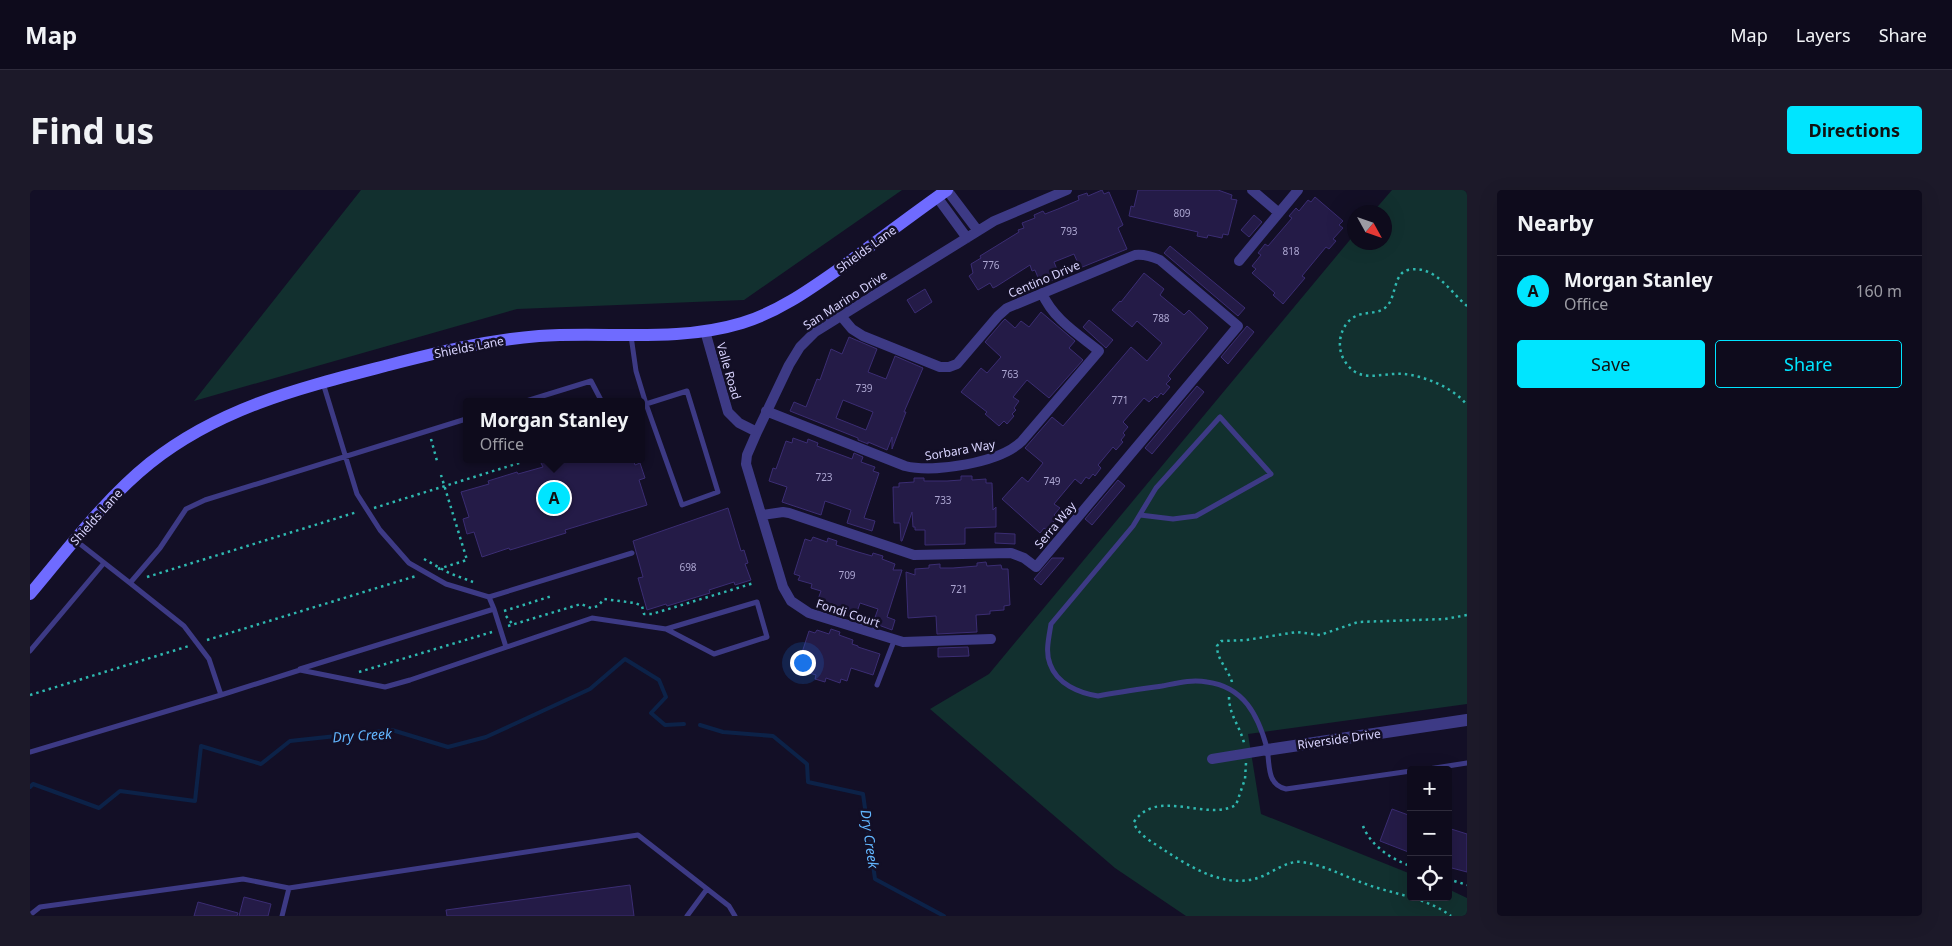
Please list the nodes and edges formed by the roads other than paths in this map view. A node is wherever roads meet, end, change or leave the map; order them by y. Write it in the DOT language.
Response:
graph roads {
  1 [pos="1067,190"];
  2 [pos="1252,190"];
  3 [pos="1298,190"];
  4 [pos="942,194"];
  5 [pos="1280,213"];
  6 [pos="978,231"];
  7 [pos="967,238"];
  8 [pos="1239,261"];
  9 [pos="1042,293"];
  10 [pos="841,316"];
  11 [pos="1238,326"];
  12 [pos="705,332"];
  13 [pos="631,335"];
  14 [pos="323,382"];
  15 [pos="536,398"];
  16 [pos="600,398"];
  17 [pos="642,398"];
  18 [pos="645,405"];
  19 [pos="645,408"];
  20 [pos="766,412"];
  21 [pos="463,420"];
  22 [pos="757,432"];
  23 [pos="345,456"];
  24 [pos="762,515"];
  25 [pos="1140,515"];
  26 [pos="75,540"];
  27 [pos="632,553"];
  28 [pos="104,563"];
  29 [pos="130,583"];
  30 [pos="30,594"];
  31 [pos="489,597"];
  32 [pos="494,609"];
  33 [pos="666,629"];
  34 [pos="991,639"];
  35 [pos="894,641"];
  36 [pos="506,647"];
  37 [pos="30,651"];
  38 [pos="300,670"];
  39 [pos="877,686"];
  40 [pos="220,695"];
  41 [pos="1467,720"];
  42 [pos="1267,750"];
  43 [pos="30,752"];
  44 [pos="1212,759"];
  45 [pos="1467,763"];
  46 [pos="1448,766"];
  47 [pos="1407,772"];
  48 [pos="289,888"];
  49 [pos="707,889"];
  50 [pos="30,915"];
  51 [pos="282,916"];
  52 [pos="687,916"];
  53 [pos="735,916"];
  1 -- 6 [label="street, San Marino Drive"];
  2 -- 5 [label="street"];
  3 -- 5 [label="street"];
  4 -- 6 [label="street"];
  4 -- 7 [label="street"];
  4 -- 12 [label="main road, Shields Lane"];
  5 -- 8 [label="street"];
  6 -- 7 [label="street, San Marino Drive"];
  7 -- 10 [label="street, San Marino Drive"];
  9 -- 10 [label="street, Centino Drive"];
  9 -- 11 [label="street, Centino Drive"];
  9 -- 20 [label="street, Sorbara Way"];
  10 -- 20 [label="street, San Marino Drive"];
  11 -- 24 [label="street, Serra Way"];
  12 -- 13 [label="main road, Shields Lane"];
  12 -- 22 [label="street, Valle Road"];
  13 -- 14 [label="main road, Shields Lane"];
  13 -- 17 [label="lane"];
  14 -- 23 [label="lane"];
  14 -- 26 [label="main road, Shields Lane"];
  15 -- 16 [label="lane"];
  18 -- 19 [label="lane"];
  20 -- 22 [label="street, San Marino Drive"];
  21 -- 23 [label="lane"];
  22 -- 24 [label="street, San Marino Drive"];
  23 -- 29 [label="lane"];
  23 -- 31 [label="lane"];
  24 -- 35 [label="street, Fondi Court"];
  25 -- 25 [label="lane"];
  25 -- 42 [label="lane"];
  26 -- 28 [label="lane"];
  26 -- 30 [label="main road, Shields Lane"];
  27 -- 31 [label="lane"];
  28 -- 29 [label="lane"];
  28 -- 37 [label="lane"];
  29 -- 40 [label="lane"];
  31 -- 32 [label="lane"];
  32 -- 36 [label="lane"];
  32 -- 38 [label="lane"];
  33 -- 33 [label="lane"];
  33 -- 36 [label="lane"];
  34 -- 35 [label="street, Fondi Court"];
  35 -- 39 [label="lane"];
  36 -- 38 [label="lane"];
  38 -- 40 [label="lane"];
  40 -- 43 [label="lane"];
  41 -- 42 [label="street, Riverside Drive"];
  42 -- 44 [label="street, Riverside Drive"];
  42 -- 47 [label="lane"];
  45 -- 46 [label="lane"];
  48 -- 49 [label="lane"];
  48 -- 50 [label="lane"];
  48 -- 51 [label="lane"];
  49 -- 52 [label="lane"];
  49 -- 53 [label="lane"];
}
